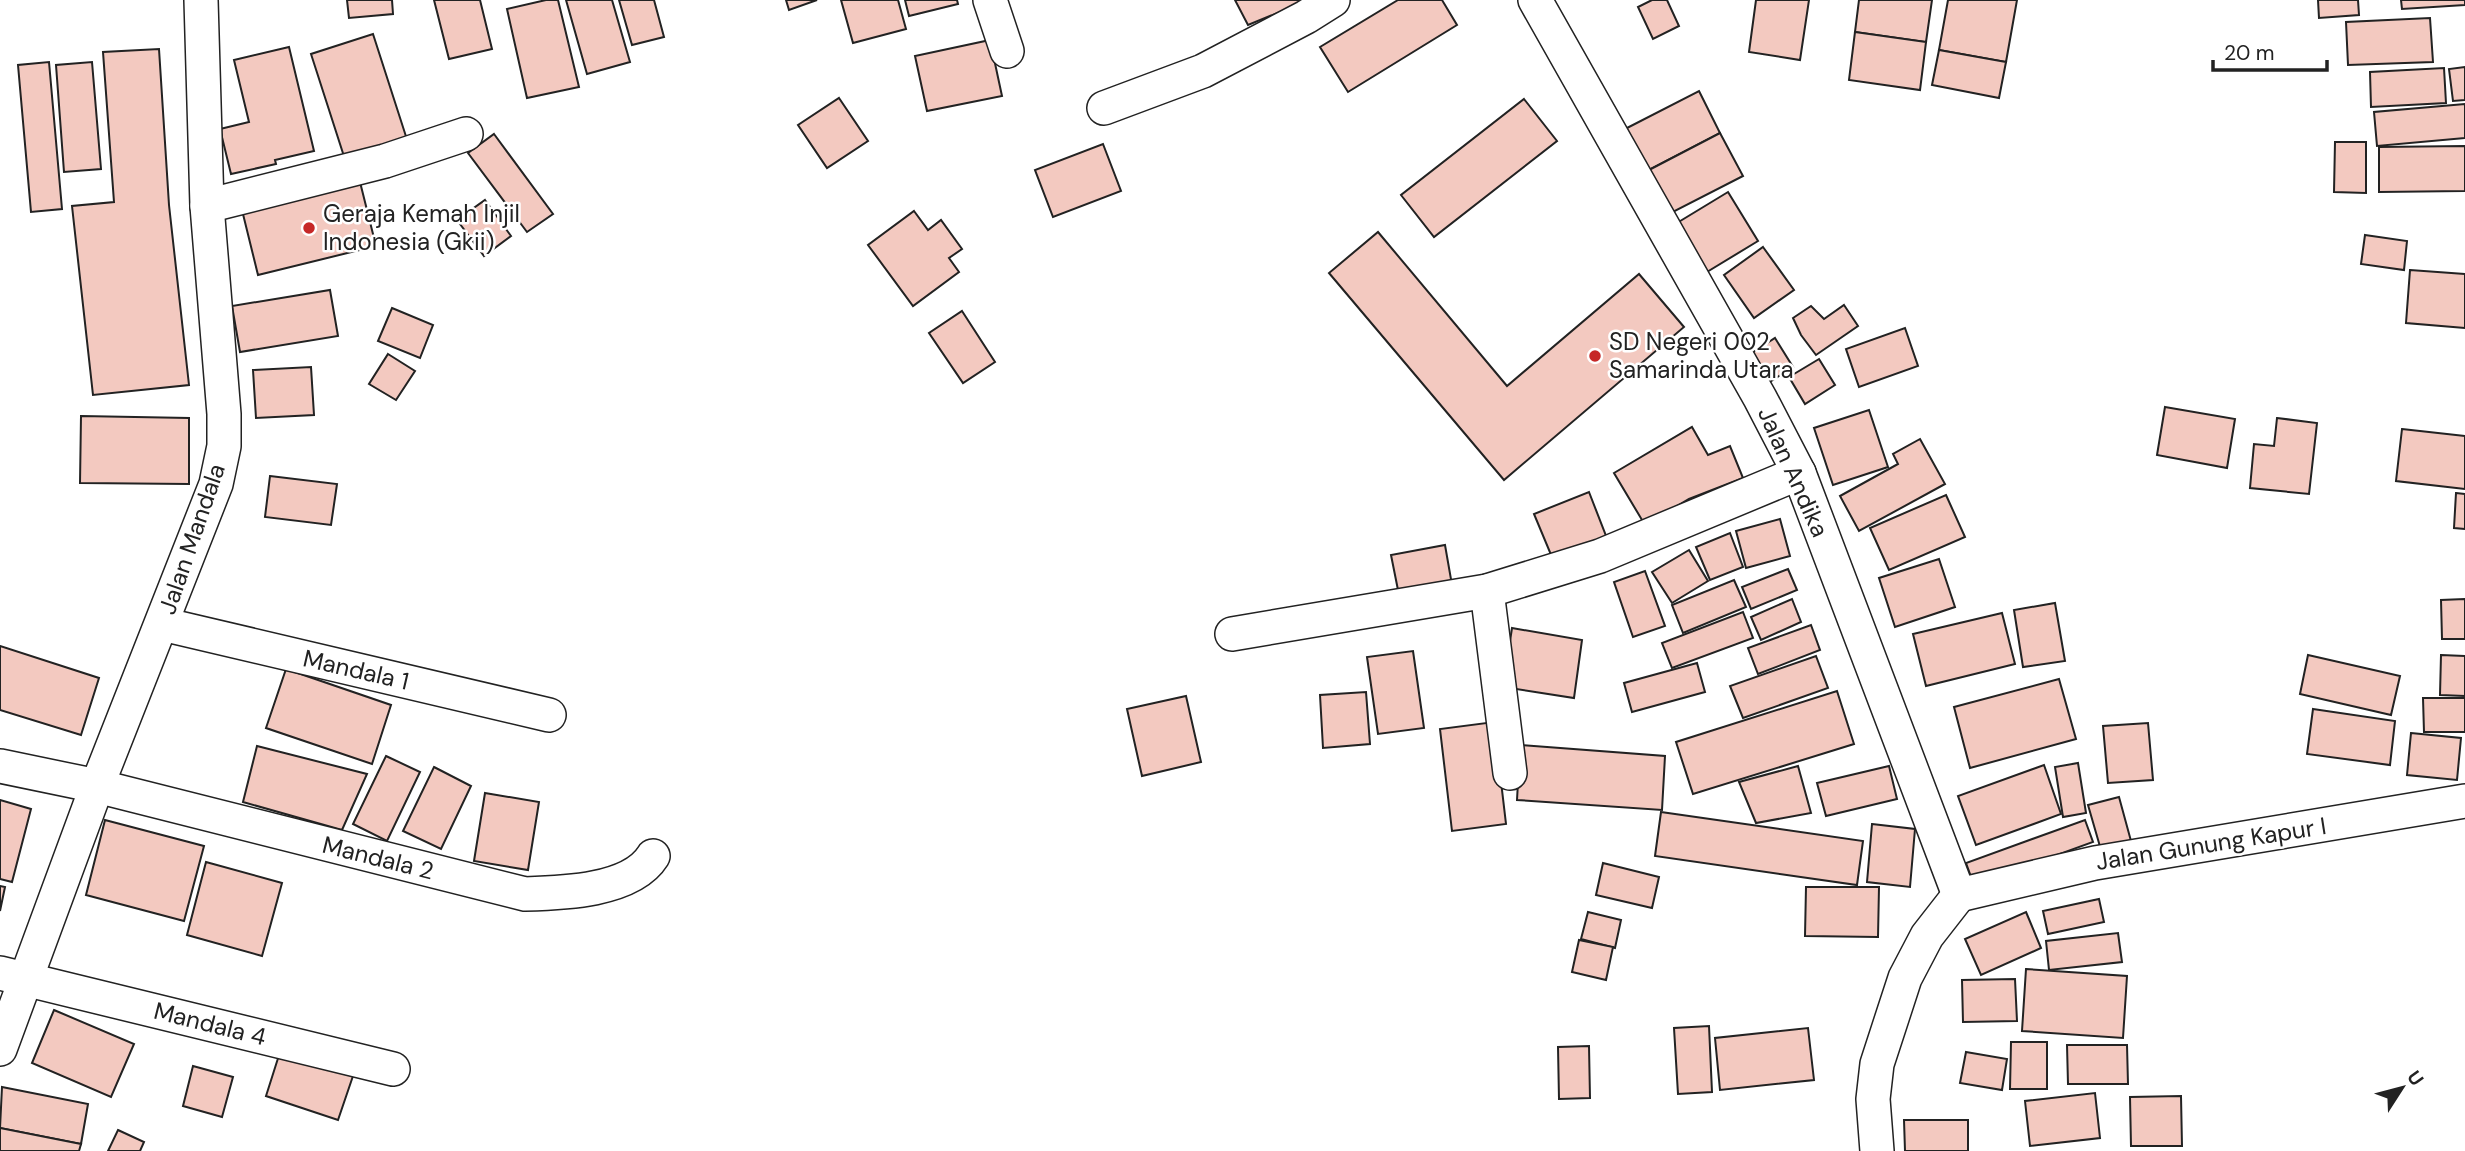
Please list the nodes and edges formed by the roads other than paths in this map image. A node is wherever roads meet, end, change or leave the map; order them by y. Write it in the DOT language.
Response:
graph roads {
  1 [pos="201,0"];
  2 [pos="990,0"];
  3 [pos="1333,0"];
  4 [pos="1548,4"];
  5 [pos="1007,51"];
  6 [pos="1104,108"];
  7 [pos="466,134"];
  8 [pos="207,206"];
  9 [pos="1799,473"];
  10 [pos="1487,591"];
  11 [pos="162,624"];
  12 [pos="1232,634"];
  13 [pos="549,715"];
  14 [pos="0,766"];
  15 [pos="1510,773"];
  16 [pos="97,786"];
  17 [pos="2465,801"];
  18 [pos="653,856"];
  19 [pos="1959,895"];
  20 [pos="13,976"];
  21 [pos="0,1049"];
  22 [pos="393,1069"];
  23 [pos="1877,1151"];
  1 -- 8 [label="street, Jalan Mandala"];
  2 -- 5 [label="street"];
  3 -- 6 [label="street"];
  4 -- 9 [label="street, Jalan Andika"];
  7 -- 8 [label="street"];
  8 -- 11 [label="street, Jalan Mandala"];
  9 -- 10 [label="street"];
  9 -- 19 [label="street, Jalan Andika"];
  10 -- 12 [label="street"];
  10 -- 15 [label="street"];
  11 -- 13 [label="street, Mandala 1"];
  11 -- 16 [label="street, Jalan Mandala"];
  14 -- 16 [label="street, Mandala 2"];
  16 -- 18 [label="street, Mandala 2"];
  16 -- 20 [label="street, Jalan Mandala"];
  17 -- 19 [label="street, Jalan Gunung Kapur I"];
  19 -- 23 [label="street"];
  20 -- 21 [label="street, Jalan Mandala"];
  20 -- 22 [label="street, Mandala 4"];
}
